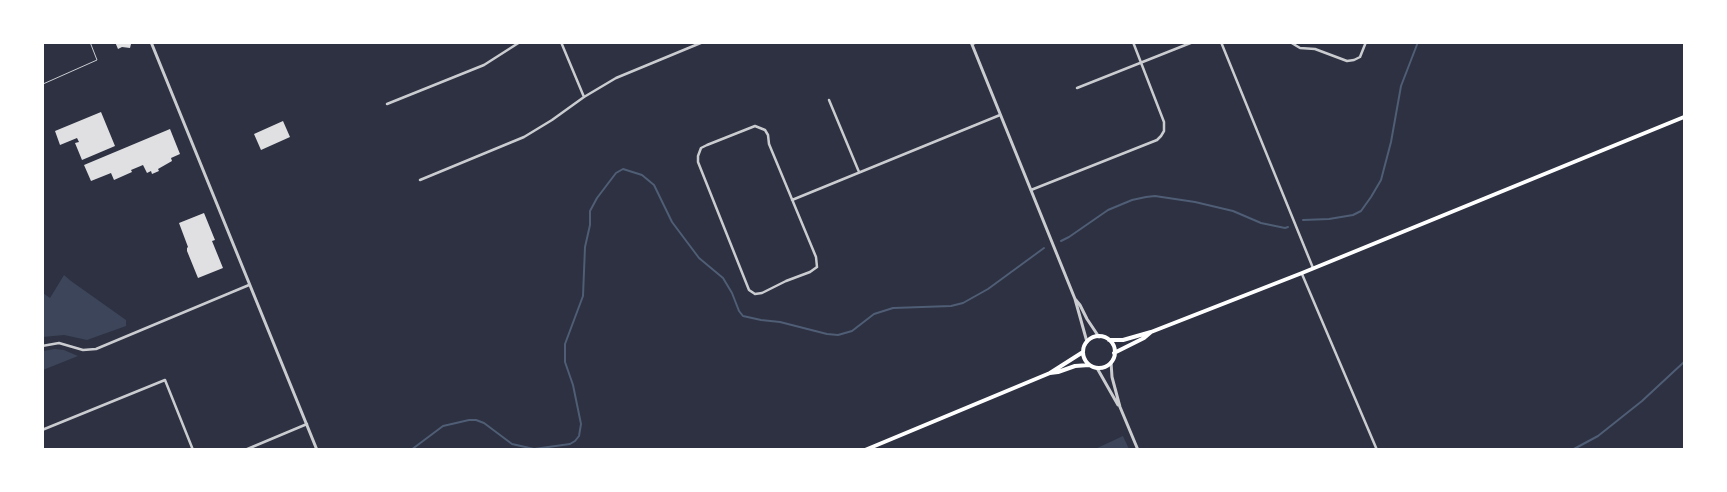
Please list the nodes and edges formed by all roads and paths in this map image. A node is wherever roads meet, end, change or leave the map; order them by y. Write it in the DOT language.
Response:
graph roads {
  1 [pos="90,42"];
  2 [pos="151,42"];
  3 [pos="520,42"];
  4 [pos="561,42"];
  5 [pos="703,42"];
  6 [pos="977,42"];
  7 [pos="1132,42"];
  8 [pos="1193,42"];
  9 [pos="1221,42"];
  10 [pos="1290,42"];
  11 [pos="1366,42"];
  12 [pos="972,43"];
  13 [pos="1141,63"];
  14 [pos="43,84"];
  15 [pos="1077,88"];
  16 [pos="584,97"];
  17 [pos="830,100"];
  18 [pos="387,104"];
  19 [pos="1000,115"];
  20 [pos="1684,117"];
  21 [pos="859,172"];
  22 [pos="420,180"];
  23 [pos="1031,190"];
  24 [pos="792,200"];
  25 [pos="1313,269"];
  26 [pos="1302,273"];
  27 [pos="250,284"];
  28 [pos="1075,299"];
  29 [pos="1150,332"];
  30 [pos="1099,337"];
  31 [pos="1108,340"];
  32 [pos="1087,342"];
  33 [pos="42,346"];
  34 [pos="1083,352"];
  35 [pos="1114,353"];
  36 [pos="1111,362"];
  37 [pos="1089,365"];
  38 [pos="1097,368"];
  39 [pos="1050,373"];
  40 [pos="1120,407"];
  41 [pos="307,424"];
  42 [pos="42,430"];
  43 [pos="193,450"];
  44 [pos="245,450"];
  45 [pos="317,450"];
  46 [pos="864,450"];
  47 [pos="1138,450"];
  48 [pos="1377,450"];
  1 -- 14 [label="lane"];
  2 -- 27 [label="street"];
  3 -- 18 [label="street"];
  4 -- 16 [label="street"];
  5 -- 16 [label="street"];
  6 -- 12 [label="street"];
  7 -- 13 [label="street"];
  8 -- 13 [label="street"];
  9 -- 25 [label="street"];
  10 -- 11 [label="street"];
  12 -- 19 [label="street"];
  13 -- 15 [label="street"];
  13 -- 23 [label="street"];
  16 -- 22 [label="street"];
  17 -- 21 [label="street"];
  19 -- 21 [label="street"];
  19 -- 23 [label="street"];
  20 -- 25 [label="main road"];
  21 -- 24 [label="street"];
  23 -- 28 [label="street"];
  24 -- 24 [label="street"];
  25 -- 26 [label="main road"];
  26 -- 29 [label="main road"];
  26 -- 48 [label="street"];
  27 -- 33 [label="street"];
  27 -- 41 [label="street"];
  28 -- 30 [label="street"];
  28 -- 32 [label="street"];
  29 -- 31 [label="main road"];
  29 -- 35 [label="main road"];
  30 -- 31 [label="main road"];
  30 -- 32 [label="main road"];
  31 -- 35 [label="main road"];
  32 -- 34 [label="main road"];
  34 -- 37 [label="main road"];
  34 -- 39 [label="main road"];
  35 -- 36 [label="main road"];
  36 -- 38 [label="main road"];
  36 -- 40 [label="street"];
  37 -- 38 [label="main road"];
  37 -- 39 [label="main road"];
  38 -- 40 [label="street"];
  39 -- 46 [label="main road"];
  40 -- 47 [label="street"];
  41 -- 44 [label="street"];
  41 -- 45 [label="street"];
  42 -- 43 [label="street"];
}
